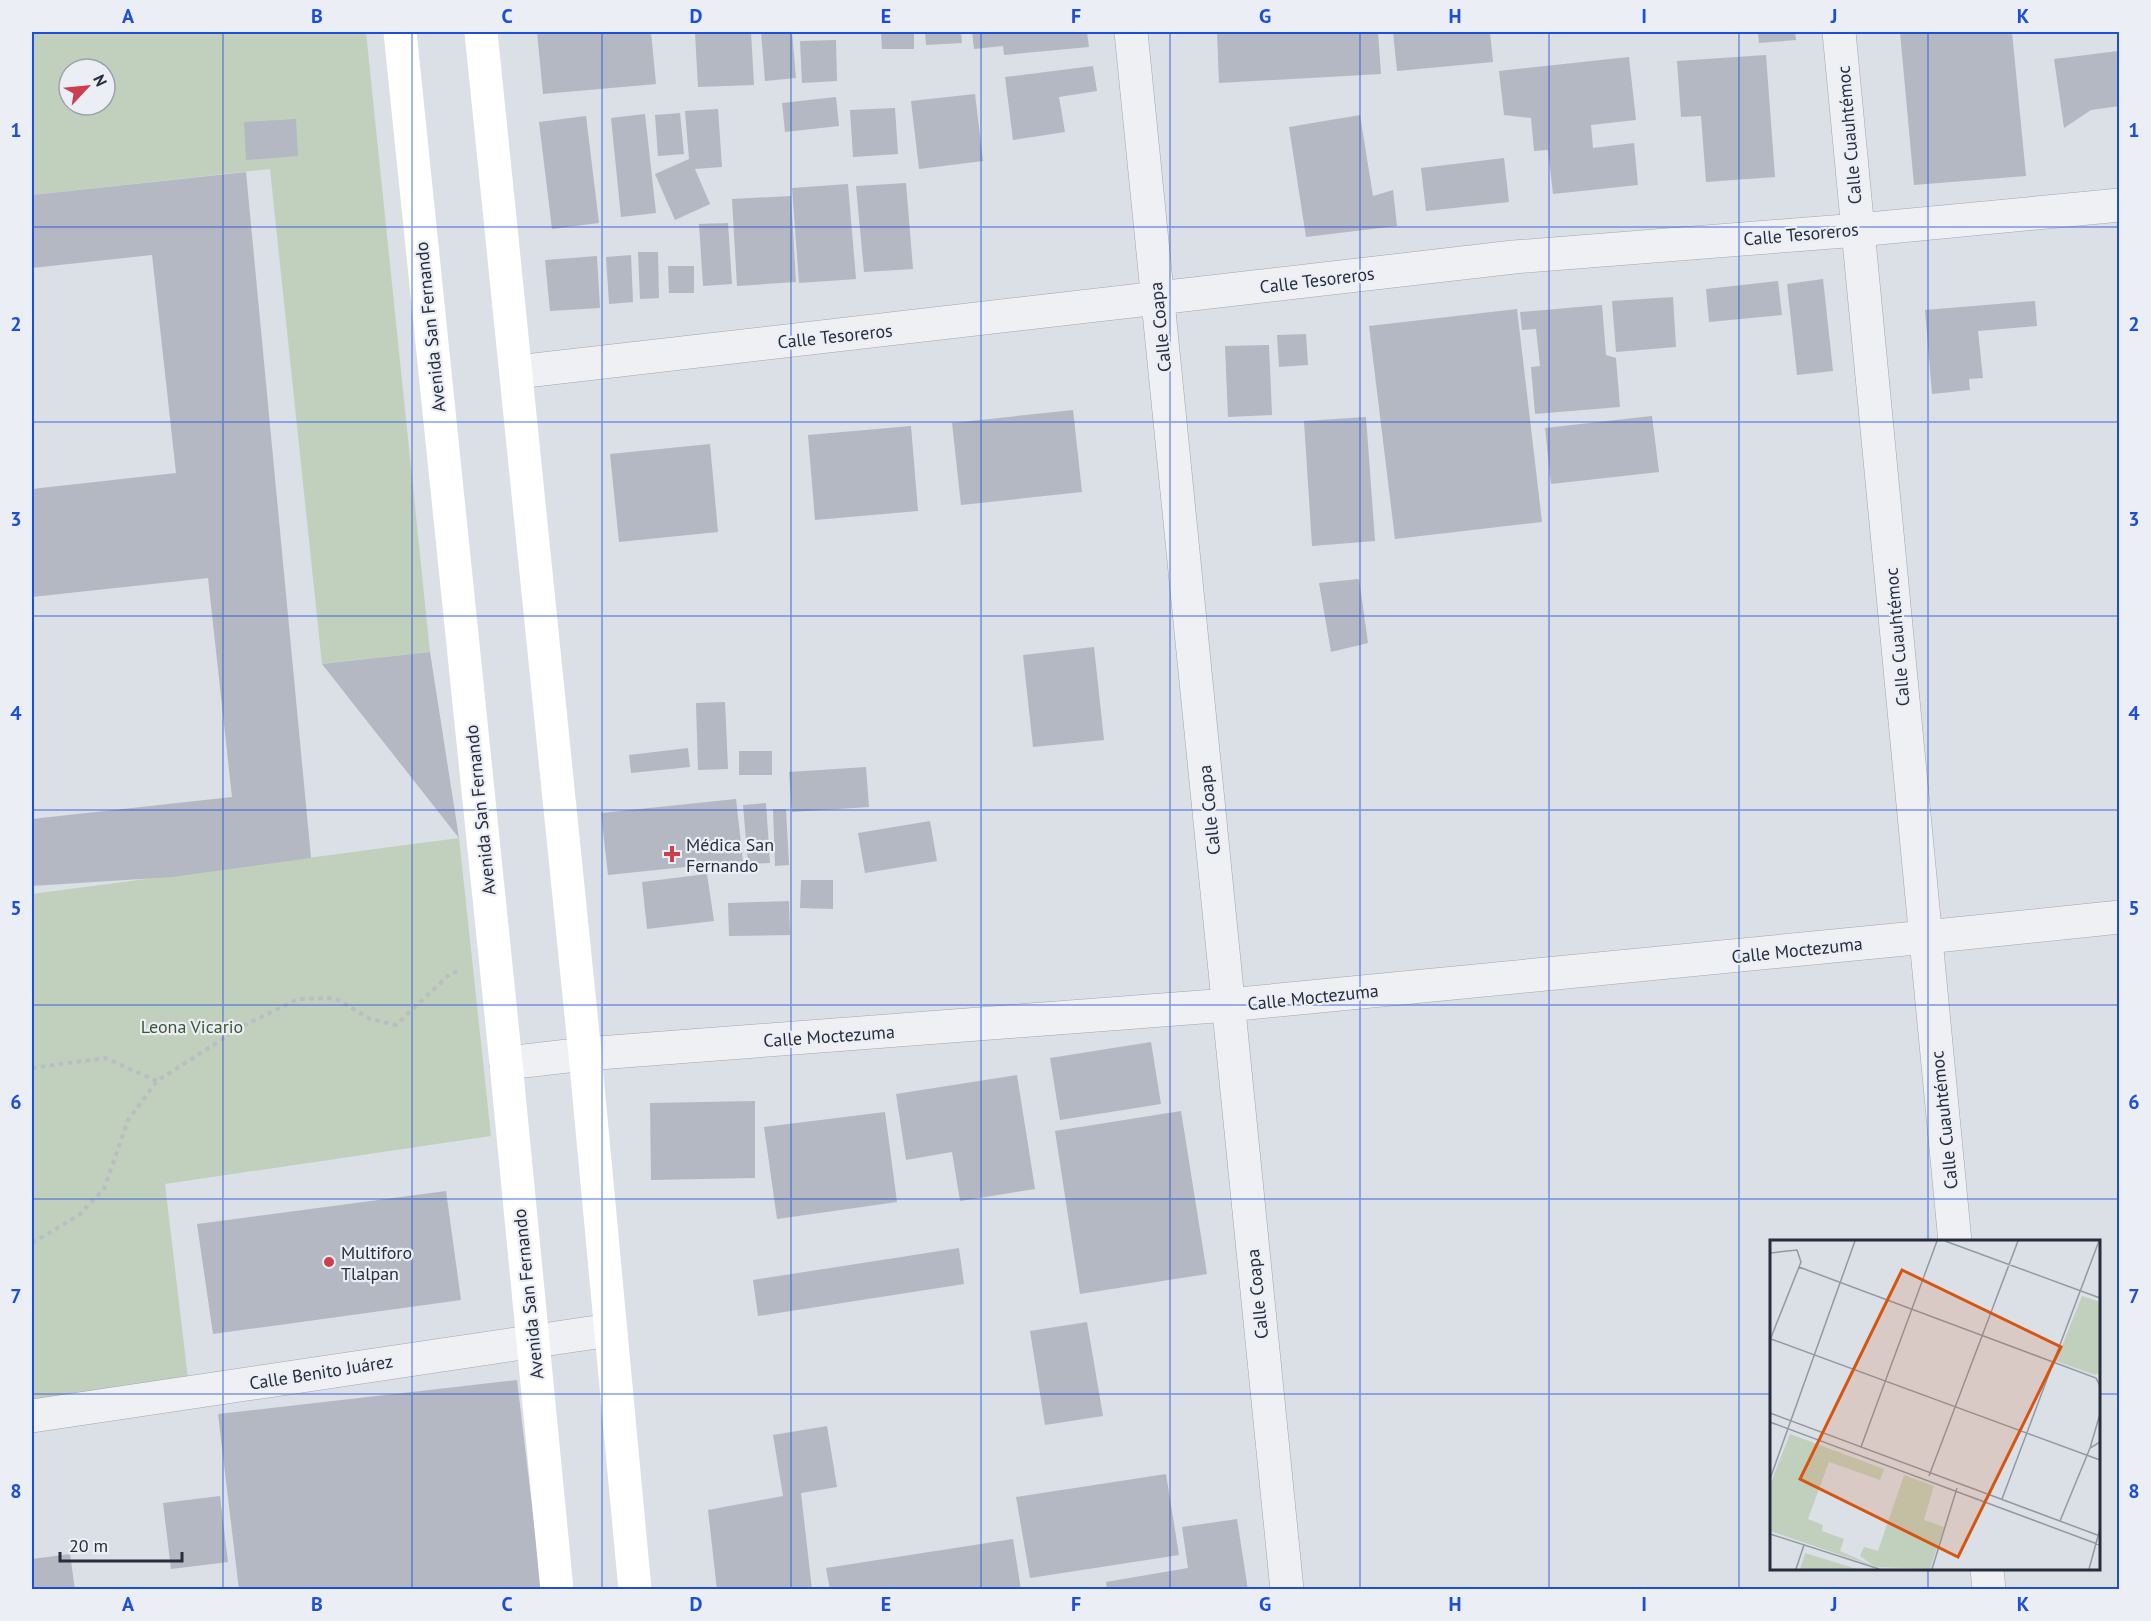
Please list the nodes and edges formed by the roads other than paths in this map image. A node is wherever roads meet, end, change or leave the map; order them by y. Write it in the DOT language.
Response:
graph roads {
  1 [pos="400,32"];
  2 [pos="482,32"];
  3 [pos="1131,32"];
  4 [pos="1839,32"];
  5 [pos="2120,205"];
  6 [pos="1858,230"];
  7 [pos="1158,299"];
  8 [pos="517,372"];
  9 [pos="2120,917"];
  10 [pos="1926,938"];
  11 [pos="1228,1005"];
  12 [pos="585,1054"];
  13 [pos="506,1063"];
  14 [pos="1955,1240"];
  15 [pos="610,1330"];
  16 [pos="532,1340"];
  17 [pos="32,1416"];
  18 [pos="1987,1570"];
  19 [pos="557,1590"];
  20 [pos="635,1590"];
  21 [pos="1287,1590"];
  22 [pos="1989,1590"];
  1 -- 13 [label="main road, Avenida San Fernando"];
  2 -- 8 [label="main road"];
  3 -- 7 [label="street, Calle Coapa"];
  4 -- 6 [label="street, Calle Cuauhtémoc"];
  5 -- 6 [label="street, Calle Tesoreros"];
  6 -- 7 [label="street, Calle Tesoreros"];
  6 -- 10 [label="street, Calle Cuauhtémoc"];
  7 -- 8 [label="street, Calle Tesoreros"];
  7 -- 11 [label="street, Calle Coapa"];
  8 -- 12 [label="main road"];
  9 -- 10 [label="street, Calle Moctezuma"];
  10 -- 11 [label="street, Calle Moctezuma"];
  10 -- 14 [label="street, Calle Cuauhtémoc"];
  11 -- 12 [label="street, Calle Moctezuma"];
  11 -- 21 [label="street, Calle Coapa"];
  12 -- 13 [label="street, Calle Moctezuma"];
  12 -- 15 [label="main road"];
  13 -- 16 [label="main road, Avenida San Fernando"];
  15 -- 16 [label="street, Calle Benito Juárez"];
  15 -- 20 [label="main road"];
  16 -- 17 [label="street, Calle Benito Juárez"];
  16 -- 19 [label="main road, Avenida San Fernando"];
  18 -- 22 [label="street"];
}
